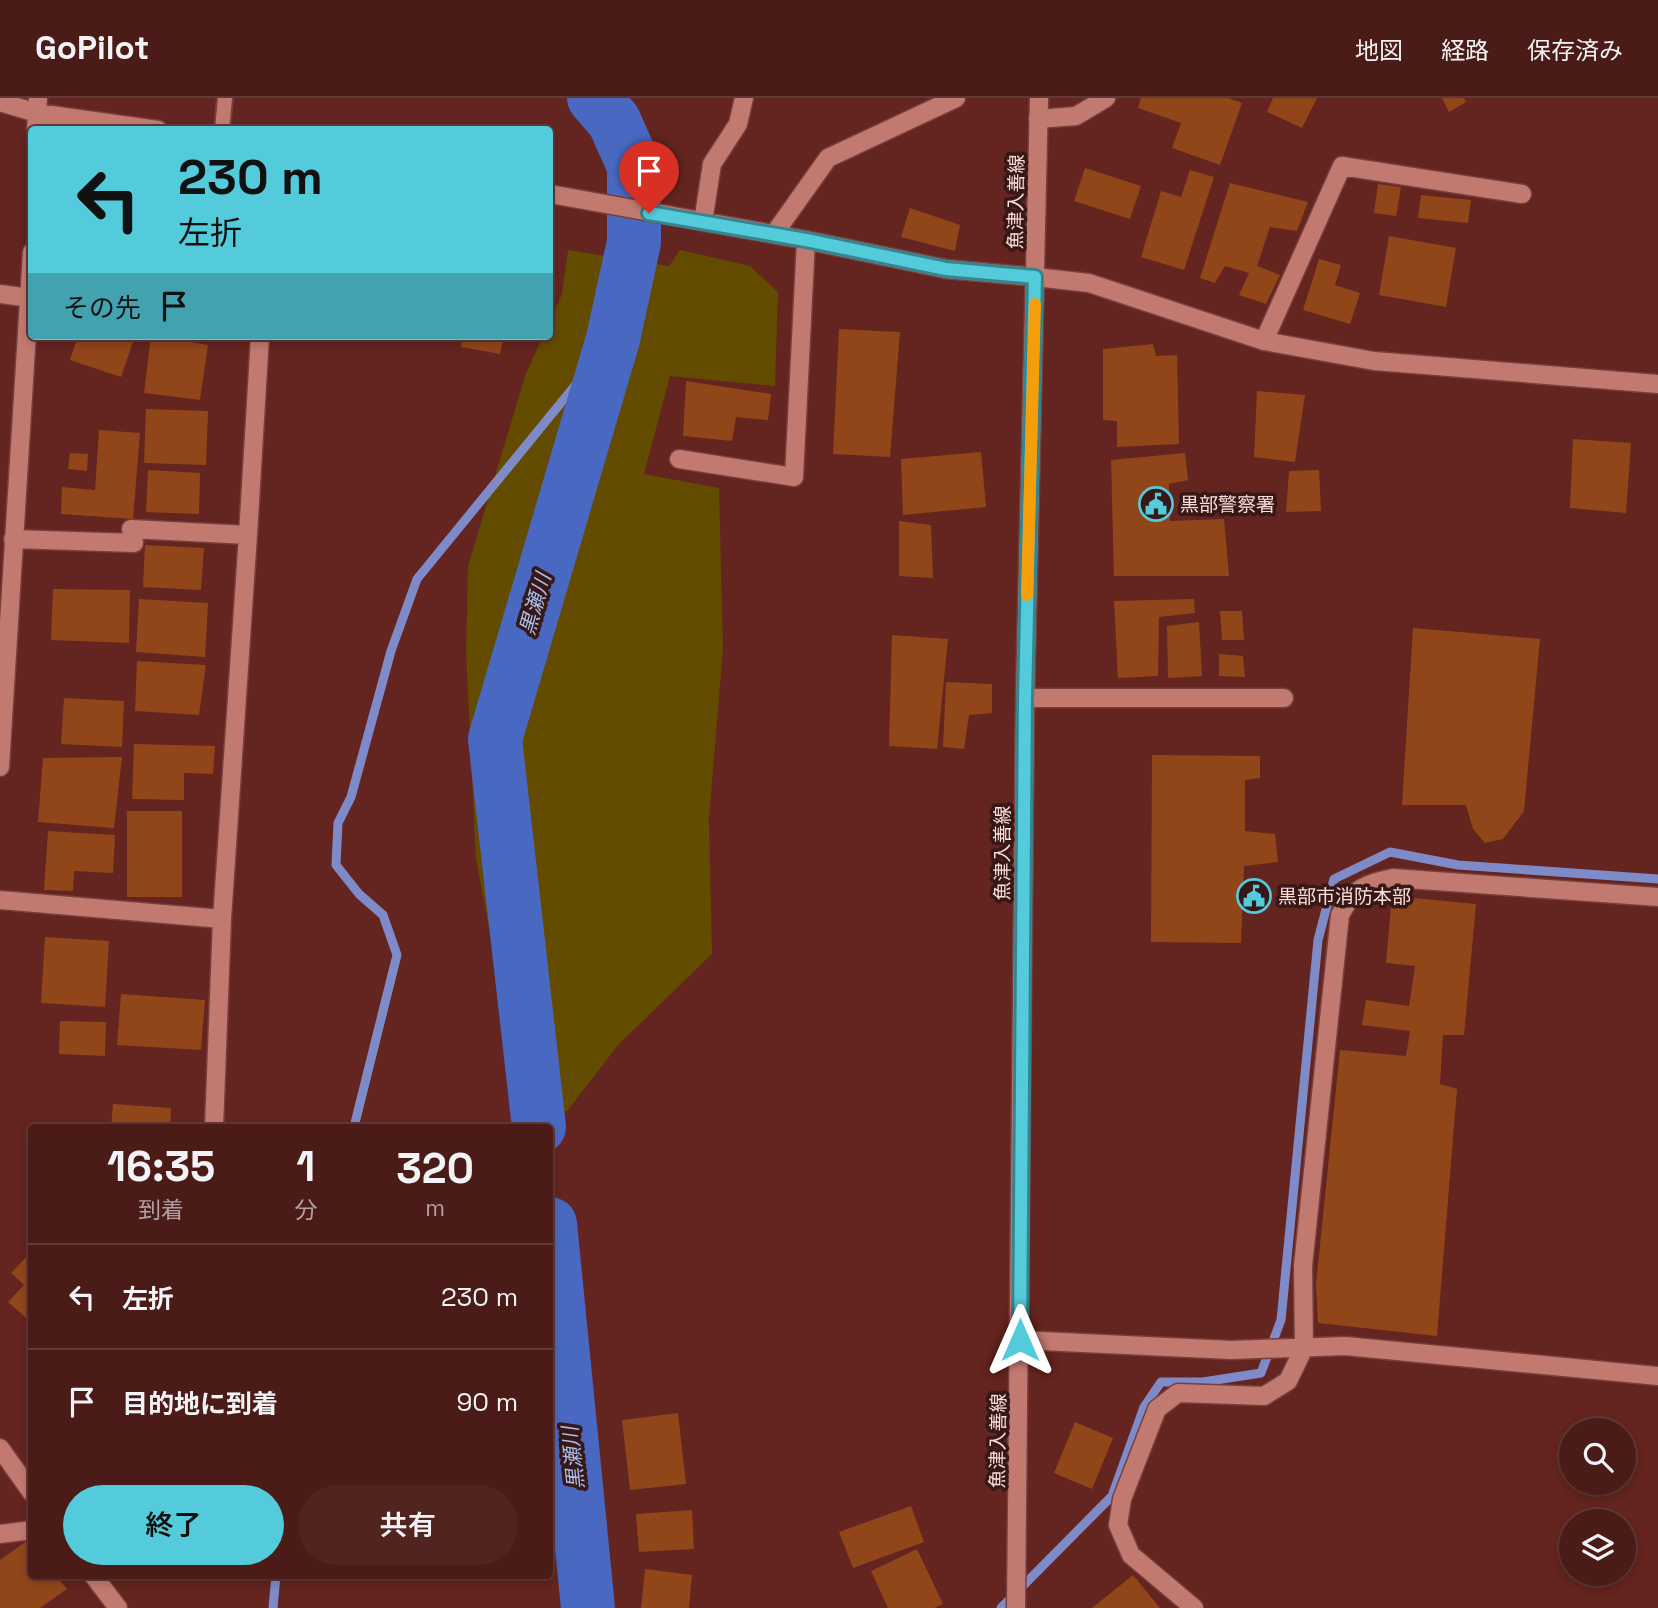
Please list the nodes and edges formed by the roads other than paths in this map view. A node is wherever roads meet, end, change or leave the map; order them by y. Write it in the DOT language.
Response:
graph roads {
  1 [pos="225,98"];
  2 [pos="744,98"];
  3 [pos="956,98"];
  4 [pos="1039,98"];
  5 [pos="1106,98"];
  6 [pos="0,102"];
  7 [pos="37,114"];
  8 [pos="1038,119"];
  9 [pos="128,126"];
  10 [pos="222,126"];
  11 [pos="1522,194"];
  12 [pos="553,195"];
  13 [pos="703,222"];
  14 [pos="774,234"];
  15 [pos="806,240"];
  16 [pos="1035,277"];
  17 [pos="0,294"];
  18 [pos="28,298"];
  19 [pos="28,326"];
  20 [pos="260,340"];
  21 [pos="1264,341"];
  22 [pos="1658,384"];
  23 [pos="678,460"];
  24 [pos="248,535"];
  25 [pos="13,539"];
  26 [pos="1025,698"];
  27 [pos="1284,698"];
  28 [pos="0,767"];
  29 [pos="1658,897"];
  30 [pos="0,900"];
  31 [pos="222,919"];
  32 [pos="214,1124"];
  33 [pos="1020,1340"];
  34 [pos="1304,1348"];
  35 [pos="1658,1376"];
  36 [pos="0,1448"];
  37 [pos="28,1487"];
  38 [pos="28,1530"];
  39 [pos="0,1534"];
  40 [pos="96,1579"];
  41 [pos="118,1608"];
  42 [pos="1016,1608"];
  43 [pos="1194,1608"];
  1 -- 10 [label="lane"];
  2 -- 13 [label="street"];
  3 -- 14 [label="street"];
  4 -- 8 [label="street, 魚津入善線"];
  5 -- 8 [label="street"];
  6 -- 7 [label="street"];
  7 -- 9 [label="street"];
  8 -- 16 [label="street, 魚津入善線"];
  11 -- 21 [label="street"];
  12 -- 13 [label="street"];
  13 -- 14 [label="street"];
  14 -- 15 [label="street"];
  15 -- 16 [label="street"];
  15 -- 23 [label="street"];
  16 -- 21 [label="street"];
  16 -- 26 [label="street, 魚津入善線"];
  17 -- 18 [label="street"];
  19 -- 25 [label="street"];
  20 -- 24 [label="street"];
  21 -- 22 [label="street"];
  24 -- 25 [label="street"];
  24 -- 31 [label="street"];
  25 -- 28 [label="street"];
  26 -- 27 [label="street"];
  26 -- 33 [label="street, 魚津入善線"];
  29 -- 34 [label="street"];
  30 -- 31 [label="street"];
  31 -- 32 [label="street"];
  33 -- 34 [label="street"];
  33 -- 42 [label="street, 魚津入善線"];
  34 -- 35 [label="street"];
  34 -- 43 [label="street"];
  36 -- 37 [label="street"];
  38 -- 39 [label="street"];
  40 -- 41 [label="street"];
}
